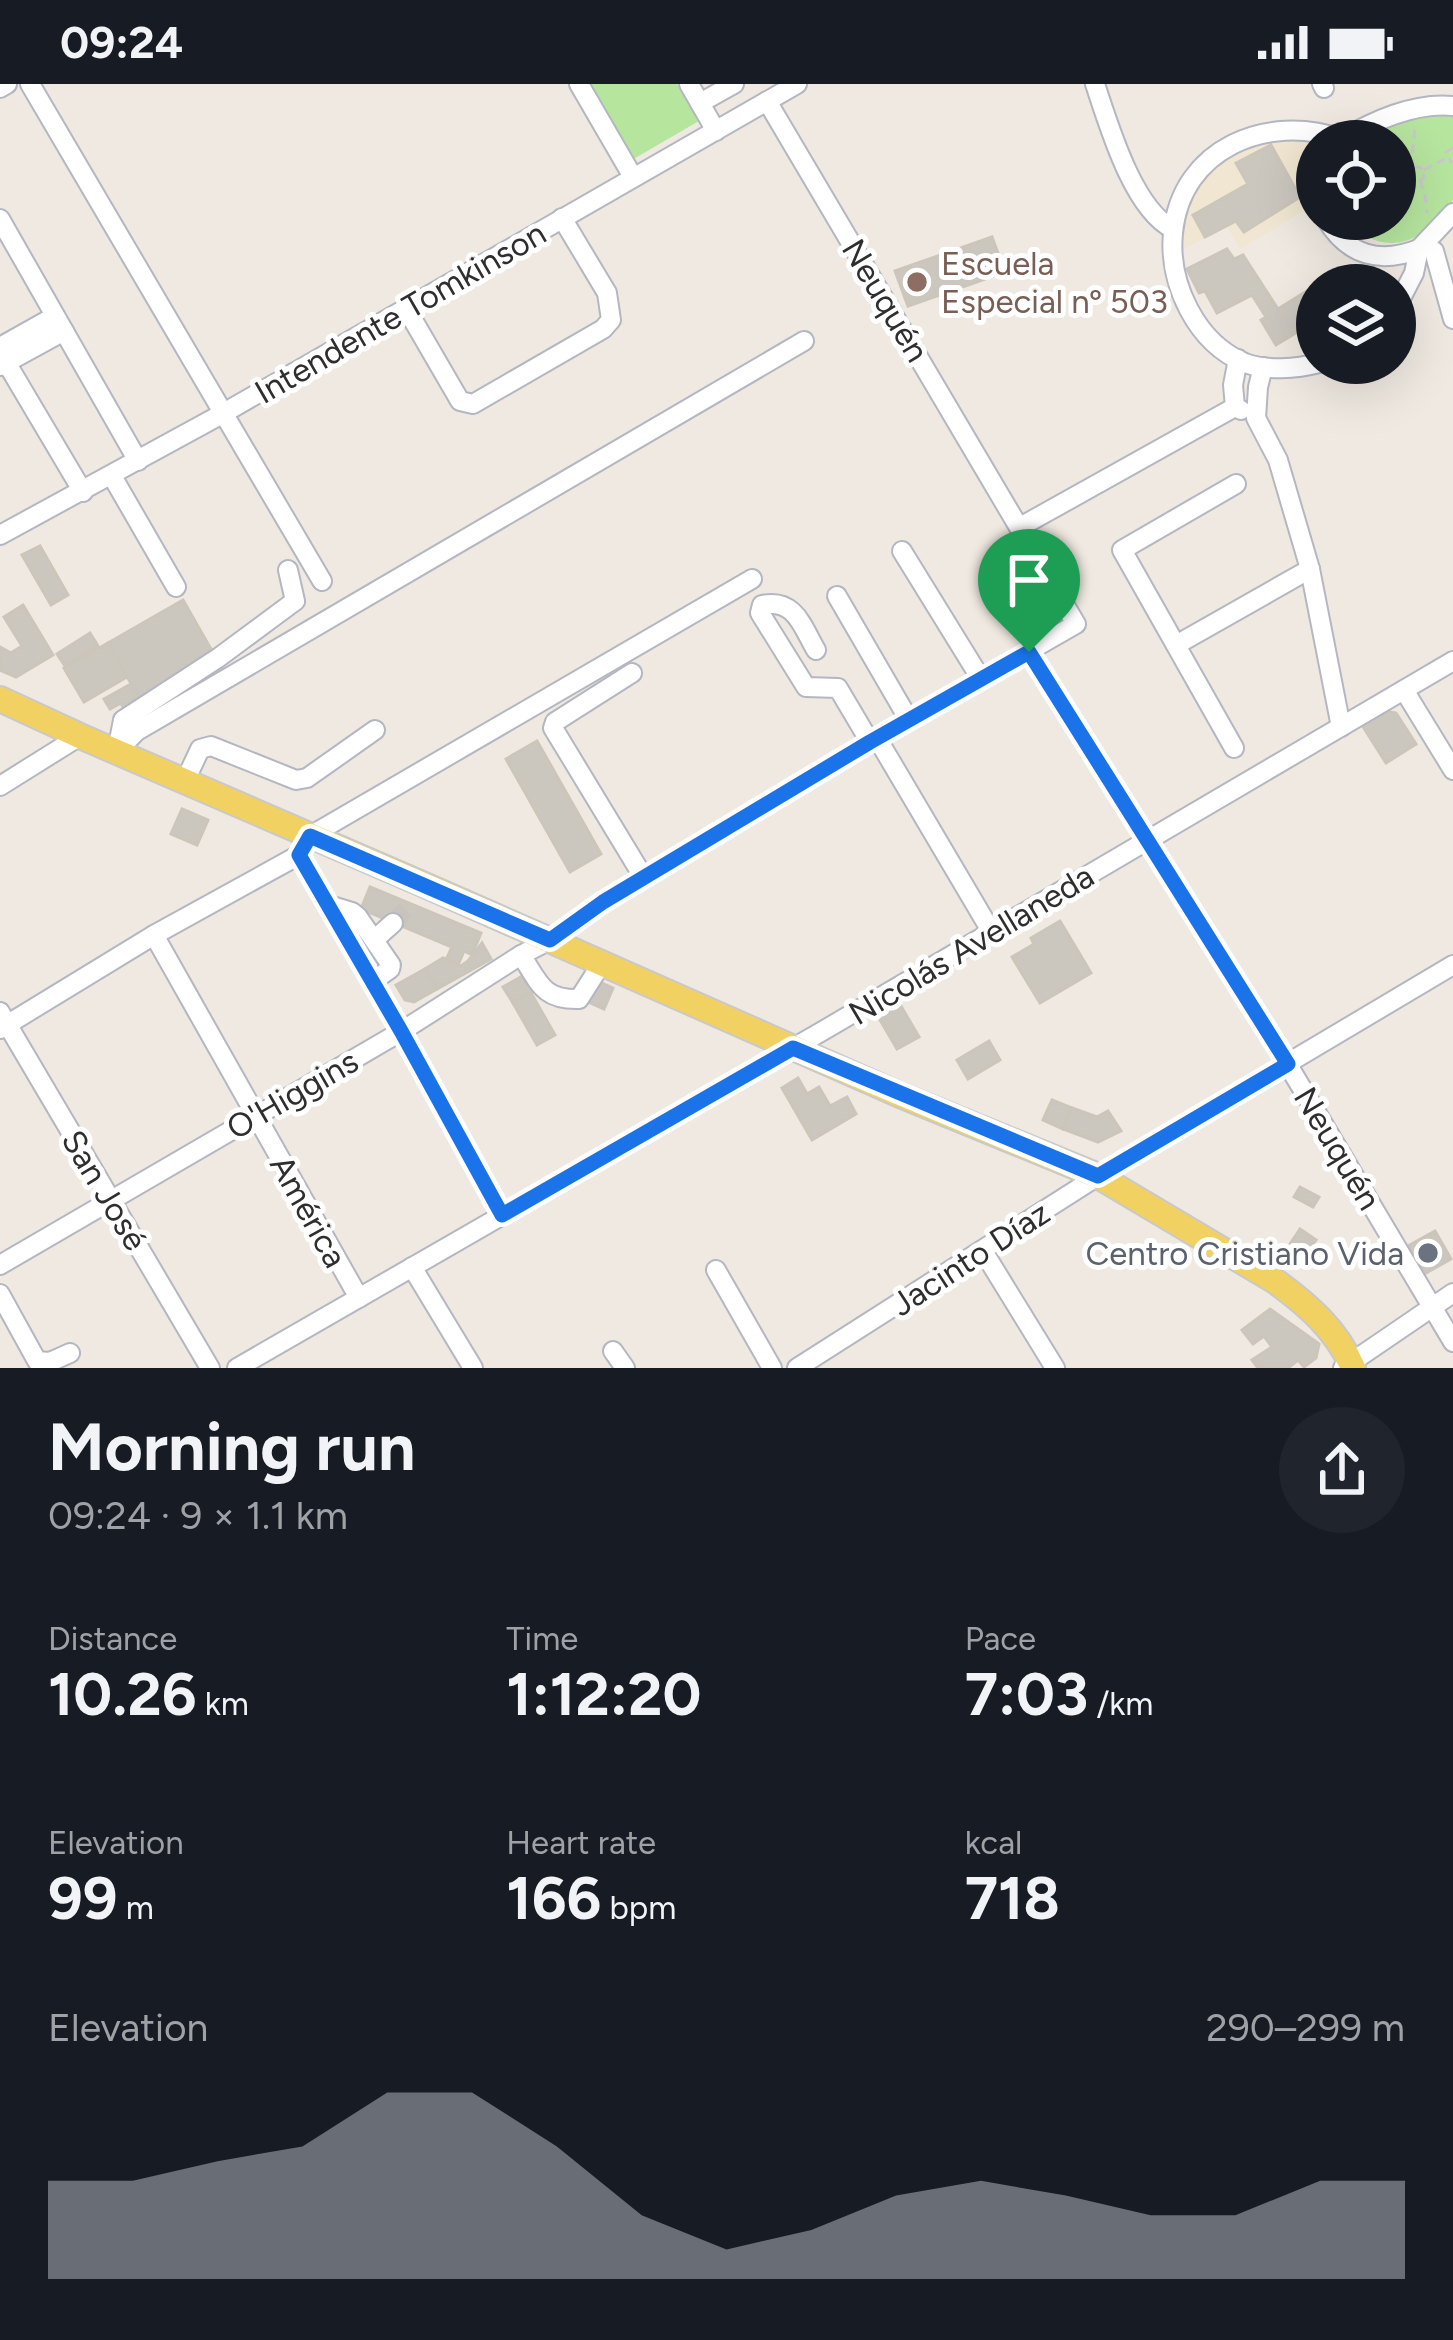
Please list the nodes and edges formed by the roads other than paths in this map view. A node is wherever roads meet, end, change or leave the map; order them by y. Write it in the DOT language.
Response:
graph roads {
  1 [pos="30,84"];
  2 [pos="579,84"];
  3 [pos="688,84"];
  4 [pos="734,84"];
  5 [pos="796,84"];
  6 [pos="1095,84"];
  7 [pos="767,101"];
  8 [pos="700,103"];
  9 [pos="1453,106"];
  10 [pos="1381,120"];
  11 [pos="1296,129"];
  12 [pos="716,131"];
  13 [pos="633,177"];
  14 [pos="1453,213"];
  15 [pos="562,218"];
  16 [pos="0,219"];
  17 [pos="1173,229"];
  18 [pos="1342,240"];
  19 [pos="1426,248"];
  20 [pos="1416,269"];
  21 [pos="406,308"];
  22 [pos="1453,319"];
  23 [pos="59,323"];
  24 [pos="804,340"];
  25 [pos="2,358"];
  26 [pos="1238,359"];
  27 [pos="1263,367"];
  28 [pos="1296,367"];
  29 [pos="1234,407"];
  30 [pos="222,414"];
  31 [pos="1256,418"];
  32 [pos="138,461"];
  33 [pos="112,476"];
  34 [pos="1236,484"];
  35 [pos="83,492"];
  36 [pos="1020,527"];
  37 [pos="0,535"];
  38 [pos="902,551"];
  39 [pos="1310,569"];
  40 [pos="288,570"];
  41 [pos="752,579"];
  42 [pos="322,581"];
  43 [pos="176,586"];
  44 [pos="837,596"];
  45 [pos="1076,624"];
  46 [pos="1176,645"];
  47 [pos="816,650"];
  48 [pos="1029,652"];
  49 [pos="1453,661"];
  50 [pos="632,673"];
  51 [pos="981,679"];
  52 [pos="1404,690"];
  53 [pos="0,699"];
  54 [pos="909,720"];
  55 [pos="1341,728"];
  56 [pos="375,730"];
  57 [pos="80,736"];
  58 [pos="874,740"];
  59 [pos="1234,748"];
  60 [pos="117,751"];
  61 [pos="1453,770"];
  62 [pos="185,781"];
  63 [pos="0,786"];
  64 [pos="1147,840"];
  65 [pos="304,845"];
  66 [pos="644,878"];
  67 [pos="329,904"];
  68 [pos="393,922"];
  69 [pos="991,931"];
  70 [pos="154,935"];
  71 [pos="374,940"];
  72 [pos="550,940"];
  73 [pos="521,955"];
  74 [pos="602,963"];
  75 [pos="1453,965"];
  76 [pos="373,981"];
  77 [pos="2,1022"];
  78 [pos="401,1031"];
  79 [pos="793,1048"];
  80 [pos="1288,1064"];
  81 [pos="256,1116"];
  82 [pos="1098,1176"];
  83 [pos="111,1200"];
  84 [pos="502,1215"];
  85 [pos="983,1251"];
  86 [pos="0,1265"];
  87 [pos="412,1267"];
  88 [pos="716,1270"];
  89 [pos="1453,1293"];
  90 [pos="0,1294"];
  91 [pos="359,1298"];
  92 [pos="1432,1306"];
  93 [pos="1453,1342"];
  94 [pos="613,1351"];
  95 [pos="70,1353"];
  96 [pos="1349,1366"];
  97 [pos="210,1368"];
  98 [pos="237,1368"];
  99 [pos="473,1368"];
  100 [pos="625,1368"];
  101 [pos="772,1368"];
  102 [pos="796,1368"];
  103 [pos="1054,1368"];
  1 -- 30 [label="street"];
  2 -- 13 [label="street"];
  3 -- 8 [label="street"];
  4 -- 8 [label="street"];
  5 -- 7 [label="street, Intendente Tomkinson"];
  6 -- 17 [label="street"];
  7 -- 12 [label="street, Intendente Tomkinson"];
  7 -- 36 [label="street, Neuquén"];
  8 -- 12 [label="street"];
  9 -- 10 [label="street"];
  11 -- 17 [label="street"];
  12 -- 13 [label="street, Intendente Tomkinson"];
  13 -- 15 [label="street, Intendente Tomkinson"];
  14 -- 19 [label="street"];
  15 -- 21 [label="street, Intendente Tomkinson"];
  15 -- 21 [label="street"];
  16 -- 23 [label="street"];
  17 -- 26 [label="street"];
  18 -- 19 [label="street"];
  19 -- 20 [label="street"];
  19 -- 22 [label="street"];
  21 -- 30 [label="street, Intendente Tomkinson"];
  23 -- 25 [label="street"];
  23 -- 32 [label="street"];
  24 -- 60 [label="street"];
  25 -- 35 [label="street"];
  26 -- 27 [label="street"];
  26 -- 29 [label="street"];
  27 -- 28 [label="street"];
  27 -- 31 [label="street"];
  29 -- 31 [label="street"];
  29 -- 36 [label="street"];
  30 -- 32 [label="street, Intendente Tomkinson"];
  30 -- 42 [label="street"];
  31 -- 39 [label="street"];
  32 -- 33 [label="street, Intendente Tomkinson"];
  33 -- 35 [label="street, Intendente Tomkinson"];
  33 -- 43 [label="street"];
  34 -- 46 [label="street"];
  35 -- 37 [label="street, Intendente Tomkinson"];
  36 -- 45 [label="street, Neuquén"];
  38 -- 51 [label="street"];
  39 -- 46 [label="street"];
  39 -- 55 [label="street"];
  40 -- 60 [label="street"];
  41 -- 65 [label="street"];
  44 -- 54 [label="street"];
  45 -- 48 [label="street, O'Higgins"];
  46 -- 59 [label="street"];
  47 -- 58 [label="street"];
  48 -- 51 [label="street, O'Higgins"];
  48 -- 64 [label="street, Neuquén"];
  49 -- 52 [label="street, Nicolás Avellaneda"];
  50 -- 66 [label="street"];
  51 -- 54 [label="street, O'Higgins"];
  52 -- 55 [label="street, Nicolás Avellaneda"];
  52 -- 61 [label="street"];
  53 -- 57 [label="main road"];
  54 -- 58 [label="street, O'Higgins"];
  55 -- 64 [label="street, Nicolás Avellaneda"];
  56 -- 62 [label="street"];
  57 -- 60 [label="main road"];
  57 -- 63 [label="street"];
  58 -- 66 [label="street, O'Higgins"];
  58 -- 69 [label="street"];
  60 -- 62 [label="main road"];
  62 -- 65 [label="main road"];
  64 -- 69 [label="street, Nicolás Avellaneda"];
  64 -- 80 [label="street, Neuquén"];
  65 -- 67 [label="street"];
  65 -- 70 [label="street"];
  65 -- 72 [label="main road"];
  66 -- 72 [label="street, O'Higgins"];
  67 -- 71 [label="street"];
  67 -- 76 [label="street"];
  68 -- 71 [label="street"];
  69 -- 79 [label="street, Nicolás Avellaneda"];
  70 -- 77 [label="street"];
  70 -- 81 [label="street, América"];
  71 -- 76 [label="street"];
  72 -- 73 [label="street, O'Higgins"];
  72 -- 74 [label="main road"];
  73 -- 74 [label="street"];
  73 -- 78 [label="street, O'Higgins"];
  74 -- 79 [label="main road"];
  75 -- 80 [label="street, Jacinto Díaz"];
  76 -- 78 [label="street"];
  77 -- 83 [label="street, San José"];
  78 -- 81 [label="street, O'Higgins"];
  78 -- 84 [label="street"];
  79 -- 82 [label="main road"];
  79 -- 84 [label="street, Nicolás Avellaneda"];
  80 -- 82 [label="street, Jacinto Díaz"];
  80 -- 92 [label="street, Neuquén"];
  81 -- 83 [label="street, O'Higgins"];
  81 -- 91 [label="street, América"];
  82 -- 85 [label="street, Jacinto Díaz"];
  82 -- 96 [label="main road"];
  83 -- 86 [label="street, O'Higgins"];
  83 -- 97 [label="street, San José"];
  84 -- 87 [label="street, Nicolás Avellaneda"];
  85 -- 102 [label="street, Jacinto Díaz"];
  85 -- 103 [label="street"];
  87 -- 91 [label="street, Nicolás Avellaneda"];
  87 -- 99 [label="street"];
  88 -- 101 [label="street"];
  89 -- 92 [label="street"];
  90 -- 95 [label="street"];
  91 -- 98 [label="street, Nicolás Avellaneda"];
  92 -- 93 [label="street, Neuquén"];
  92 -- 96 [label="street"];
  94 -- 100 [label="street"];
}
